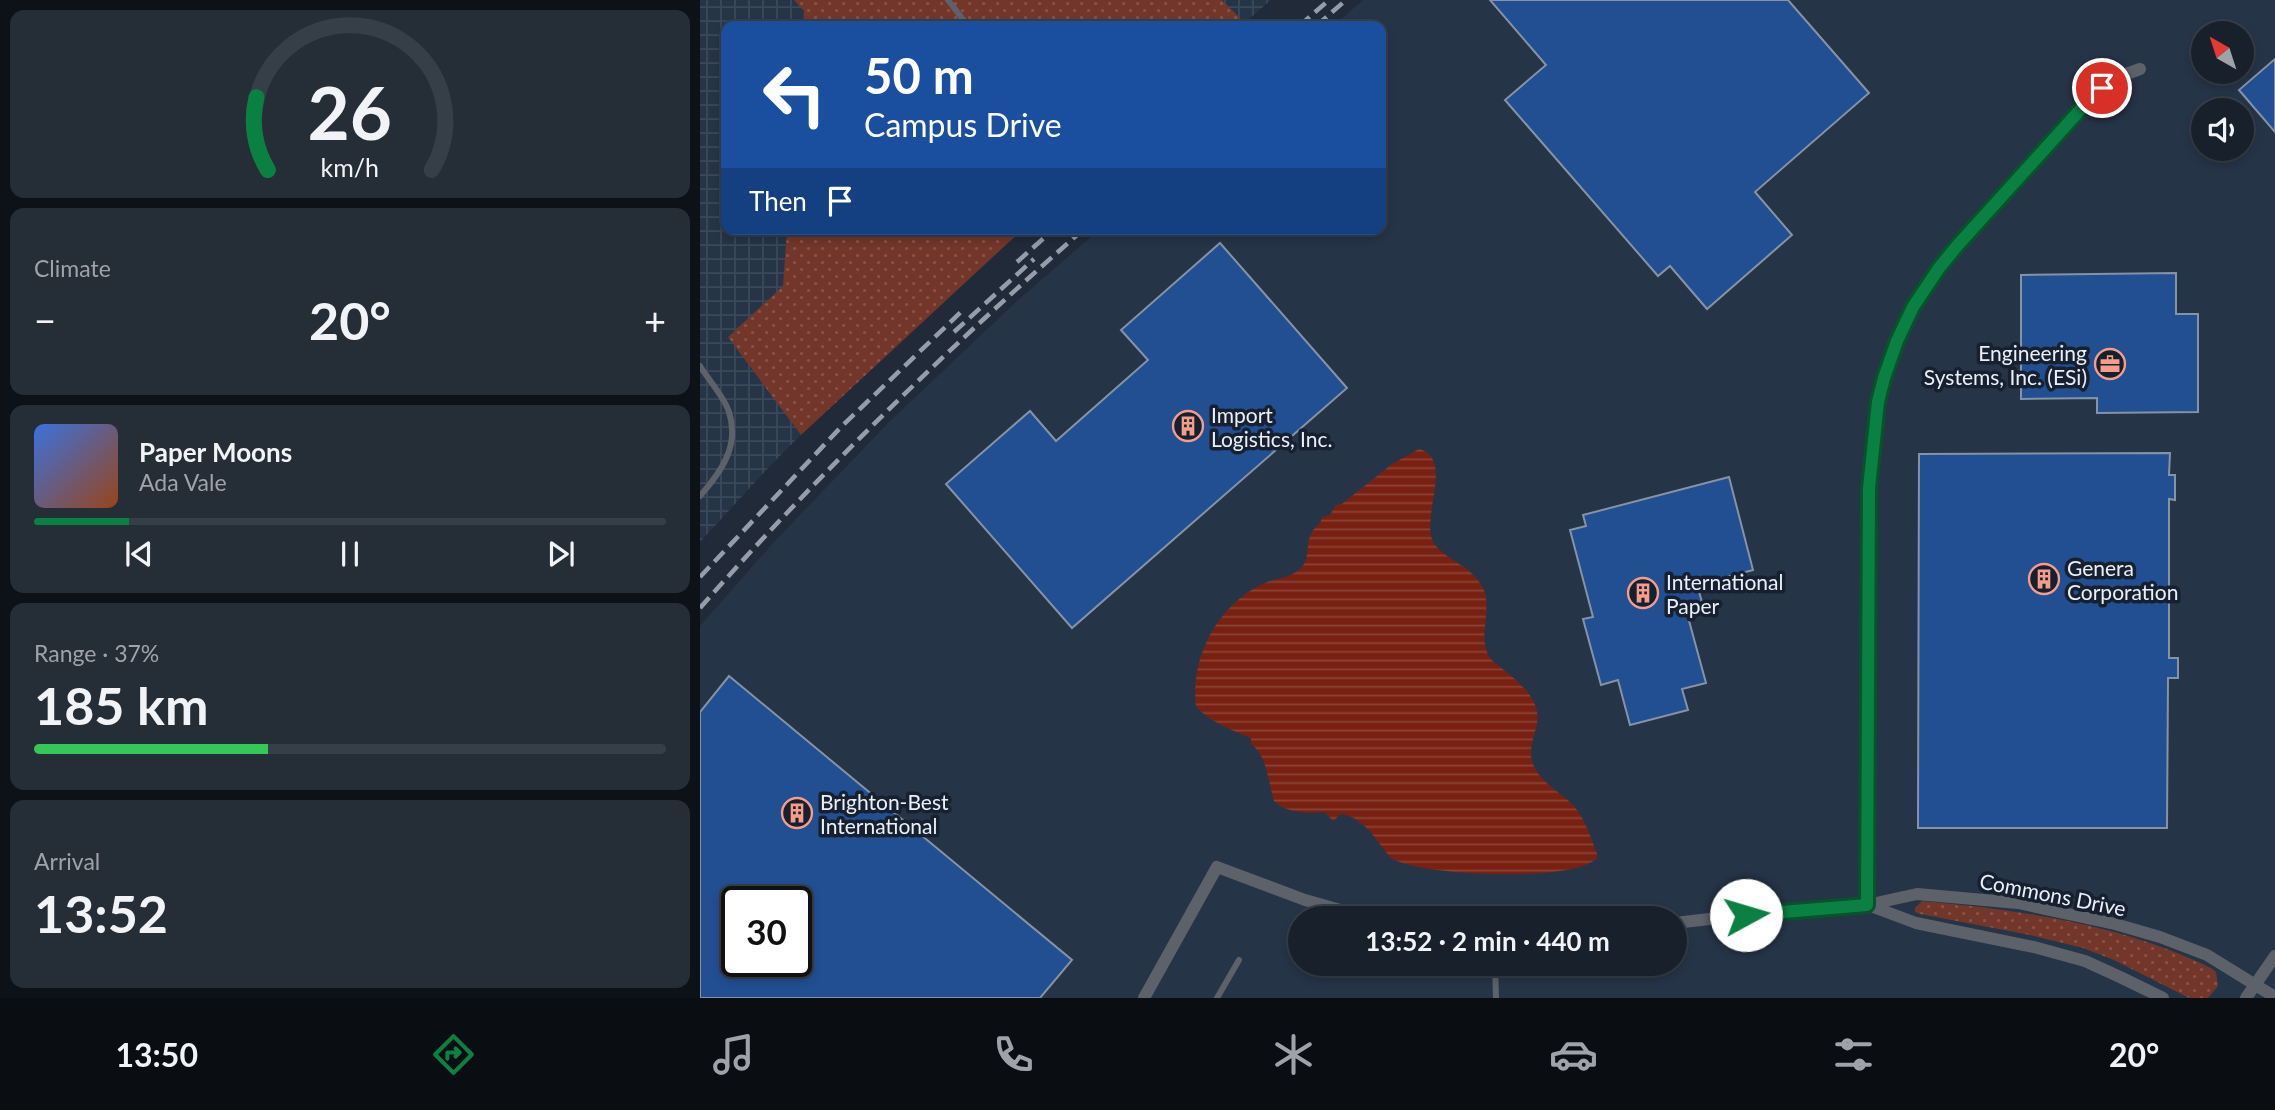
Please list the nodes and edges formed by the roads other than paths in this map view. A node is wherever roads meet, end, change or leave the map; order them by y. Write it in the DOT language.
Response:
graph roads {
  1 [pos="948,0"];
  2 [pos="964,21"];
  3 [pos="2140,69"];
  4 [pos="700,366"];
  5 [pos="700,496"];
  6 [pos="1867,905"];
  7 [pos="1326,906"];
  8 [pos="1687,922"];
  9 [pos="2275,956"];
  10 [pos="1239,960"];
  11 [pos="1495,976"];
  12 [pos="2255,984"];
  13 [pos="2275,997"];
  14 [pos="1144,998"];
  15 [pos="1217,998"];
  16 [pos="1496,998"];
  17 [pos="2163,998"];
  18 [pos="2246,998"];
  1 -- 2 [label="lane"];
  3 -- 6 [label="street"];
  4 -- 5 [label="lane"];
  6 -- 8 [label="street, Commons Drive"];
  6 -- 12 [label="street, Commons Drive"];
  6 -- 17 [label="street"];
  7 -- 14 [label="street"];
  9 -- 12 [label="street"];
  10 -- 15 [label="lane"];
  11 -- 16 [label="lane"];
  12 -- 13 [label="street, Commons Drive"];
  12 -- 18 [label="street"];
}
